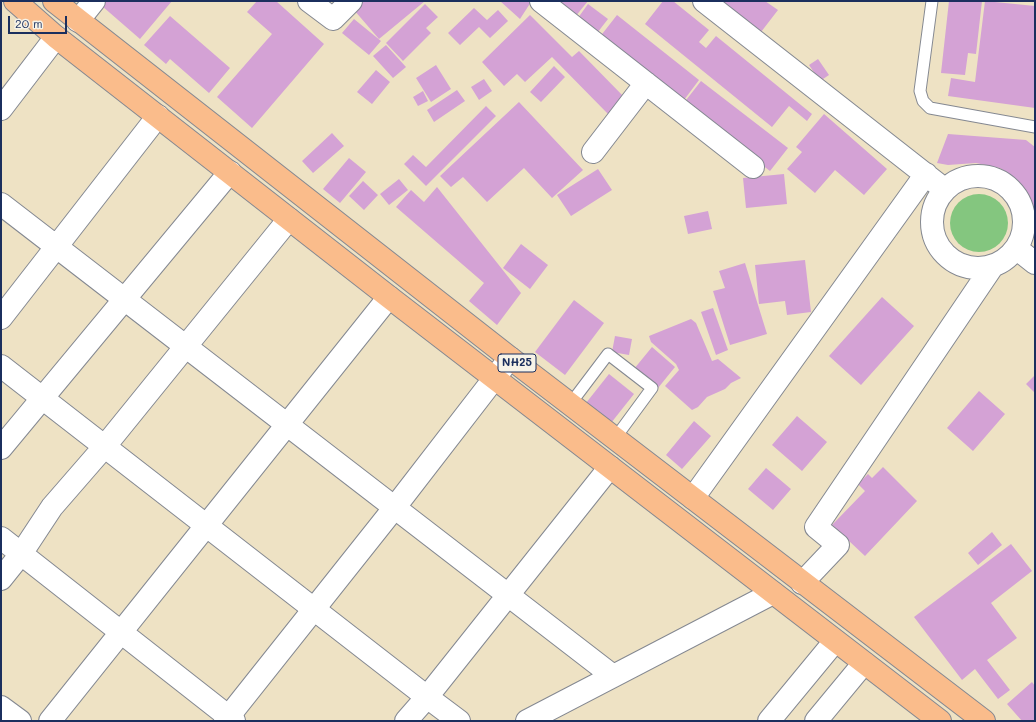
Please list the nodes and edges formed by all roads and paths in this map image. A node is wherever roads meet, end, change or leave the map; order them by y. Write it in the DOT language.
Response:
graph roads {
  1 [pos="15,1"];
  2 [pos="54,1"];
  3 [pos="94,1"];
  4 [pos="309,1"];
  5 [pos="351,1"];
  6 [pos="541,1"];
  7 [pos="704,1"];
  8 [pos="932,1"];
  9 [pos="78,21"];
  10 [pos="56,37"];
  11 [pos="646,83"];
  12 [pos="1,110"];
  13 [pos="158,116"];
  14 [pos="1035,128"];
  15 [pos="593,152"];
  16 [pos="753,167"];
  17 [pos="230,172"];
  18 [pos="926,174"];
  19 [pos="944,189"];
  20 [pos="1,204"];
  21 [pos="289,219"];
  22 [pos="56,248"];
  23 [pos="1016,248"];
  24 [pos="1035,263"];
  25 [pos="992,267"];
  26 [pos="389,297"];
  27 [pos="125,299"];
  28 [pos="1,318"];
  29 [pos="186,346"];
  30 [pos="510,358"];
  31 [pos="1,366"];
  32 [pos="496,378"];
  33 [pos="43,398"];
  34 [pos="571,402"];
  35 [pos="287,424"];
  36 [pos="616,437"];
  37 [pos="105,446"];
  38 [pos="1,448"];
  39 [pos="610,467"];
  40 [pos="693,498"];
  41 [pos="395,508"];
  42 [pos="206,526"];
  43 [pos="1,538"];
  44 [pos="21,554"];
  45 [pos="1,579"];
  46 [pos="802,583"];
  47 [pos="772,593"];
  48 [pos="508,595"];
  49 [pos="314,610"];
  50 [pos="122,633"];
  51 [pos="835,641"];
  52 [pos="864,663"];
  53 [pos="613,676"];
  54 [pos="427,697"];
  55 [pos="1,707"];
  56 [pos="229,720"];
  57 [pos="20,721"];
  58 [pos="50,721"];
  59 [pos="406,721"];
  60 [pos="459,721"];
  61 [pos="527,721"];
  62 [pos="769,721"];
  63 [pos="816,721"];
  64 [pos="940,721"];
  65 [pos="984,721"];
  1 -- 10 [label="main road, NH25"];
  2 -- 9 [label="main road, NH25"];
  3 -- 9 [label="street"];
  4 -- 5 [label="street"];
  6 -- 11 [label="street"];
  7 -- 18 [label="street"];
  8 -- 14 [label="lane"];
  9 -- 30 [label="main road, NH25"];
  10 -- 12 [label="street"];
  10 -- 13 [label="main road, NH25"];
  11 -- 15 [label="street"];
  11 -- 16 [label="street"];
  13 -- 17 [label="main road, NH25"];
  13 -- 22 [label="street"];
  17 -- 21 [label="main road, NH25"];
  17 -- 27 [label="street"];
  18 -- 19 [label="street"];
  18 -- 40 [label="street"];
  19 -- 23 [label="street"];
  19 -- 25 [label="street"];
  20 -- 22 [label="street"];
  21 -- 26 [label="main road, NH25"];
  21 -- 29 [label="street"];
  22 -- 27 [label="street"];
  22 -- 28 [label="street"];
  23 -- 24 [label="street"];
  23 -- 25 [label="street"];
  25 -- 46 [label="street"];
  26 -- 32 [label="main road, NH25"];
  26 -- 35 [label="street"];
  27 -- 29 [label="street"];
  27 -- 33 [label="street"];
  29 -- 35 [label="street"];
  29 -- 37 [label="street"];
  30 -- 32 [label="street"];
  30 -- 34 [label="main road, NH25"];
  31 -- 33 [label="street"];
  32 -- 39 [label="main road, NH25"];
  32 -- 41 [label="street"];
  33 -- 37 [label="street"];
  33 -- 38 [label="street"];
  34 -- 36 [label="main road, NH25"];
  34 -- 36 [label="lane"];
  35 -- 41 [label="street"];
  35 -- 42 [label="street"];
  36 -- 40 [label="main road, NH25"];
  37 -- 42 [label="street"];
  37 -- 44 [label="street"];
  39 -- 47 [label="main road, NH25"];
  39 -- 48 [label="street"];
  40 -- 46 [label="main road, NH25"];
  41 -- 48 [label="street"];
  41 -- 49 [label="street"];
  42 -- 49 [label="street"];
  42 -- 50 [label="street"];
  43 -- 44 [label="street"];
  44 -- 45 [label="street"];
  44 -- 50 [label="street"];
  46 -- 65 [label="main road, NH25"];
  47 -- 51 [label="main road, NH25"];
  47 -- 53 [label="street"];
  48 -- 53 [label="street"];
  48 -- 54 [label="street"];
  49 -- 54 [label="street"];
  49 -- 56 [label="street"];
  50 -- 56 [label="street"];
  50 -- 58 [label="street"];
  51 -- 52 [label="main road, NH25"];
  51 -- 62 [label="street"];
  52 -- 63 [label="street"];
  52 -- 64 [label="main road, NH25"];
  53 -- 61 [label="street"];
  54 -- 59 [label="street"];
  54 -- 60 [label="street"];
  55 -- 57 [label="street"];
}
